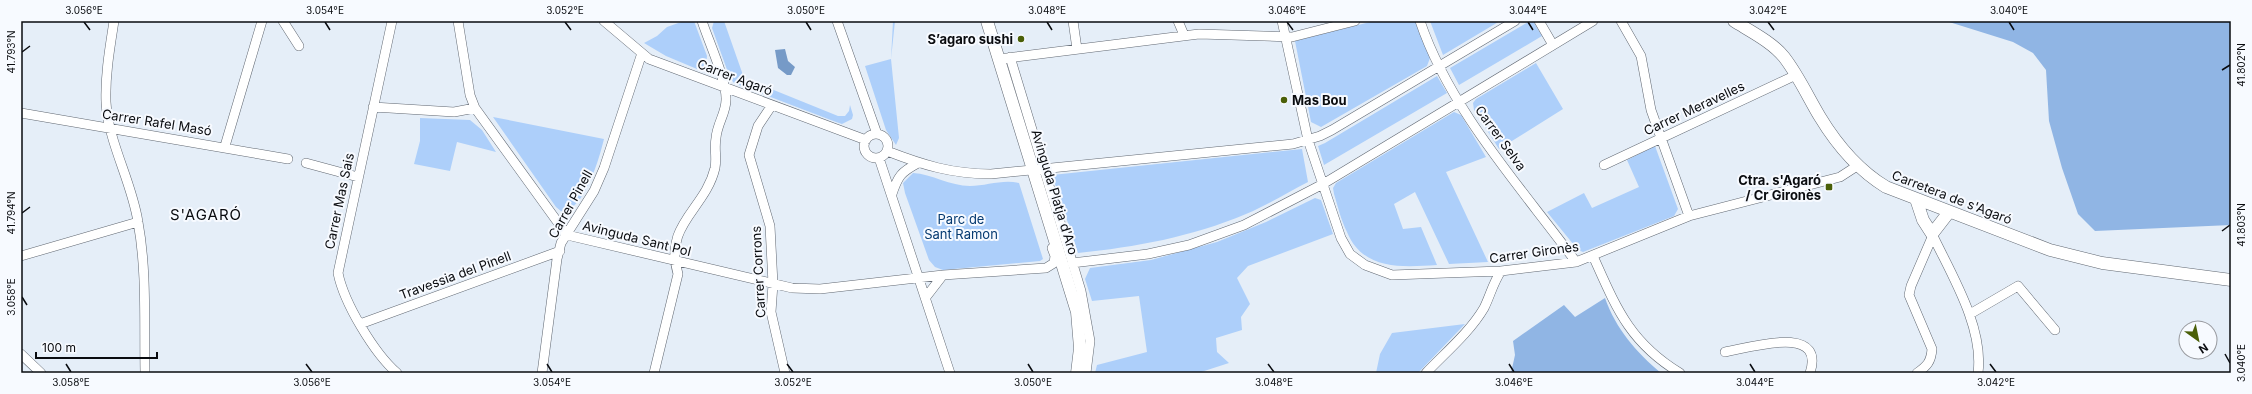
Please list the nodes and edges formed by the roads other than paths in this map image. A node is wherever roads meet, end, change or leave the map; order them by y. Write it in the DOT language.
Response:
graph roads {
  1 [pos="114,21"];
  2 [pos="262,21"];
  3 [pos="284,21"];
  4 [pos="392,21"];
  5 [pos="458,21"];
  6 [pos="604,21"];
  7 [pos="702,21"];
  8 [pos="837,21"];
  9 [pos="987,21"];
  10 [pos="1073,21"];
  11 [pos="1178,21"];
  12 [pos="1282,21"];
  13 [pos="1354,21"];
  14 [pos="1420,21"];
  15 [pos="1515,21"];
  16 [pos="1539,21"];
  17 [pos="1593,21"];
  18 [pos="1621,21"];
  19 [pos="1734,21"];
  20 [pos="1184,35"];
  21 [pos="1285,36"];
  22 [pos="1553,45"];
  23 [pos="299,46"];
  24 [pos="1076,49"];
  25 [pos="642,53"];
  26 [pos="1005,58"];
  27 [pos="1439,66"];
  28 [pos="1796,75"];
  29 [pos="724,87"];
  30 [pos="1460,101"];
  31 [pos="772,105"];
  32 [pos="373,107"];
  33 [pos="475,108"];
  34 [pos="21,113"];
  35 [pos="110,127"];
  36 [pos="876,134"];
  37 [pos="1660,139"];
  38 [pos="866,140"];
  39 [pos="1308,140"];
  40 [pos="225,146"];
  41 [pos="887,151"];
  42 [pos="879,158"];
  43 [pos="288,159"];
  44 [pos="306,163"];
  45 [pos="918,163"];
  46 [pos="1604,165"];
  47 [pos="1857,166"];
  48 [pos="1039,170"];
  49 [pos="358,177"];
  50 [pos="1323,184"];
  51 [pos="892,194"];
  52 [pos="1916,199"];
  53 [pos="1046,208"];
  54 [pos="1940,208"];
  55 [pos="1689,216"];
  56 [pos="1923,220"];
  57 [pos="138,222"];
  58 [pos="567,234"];
  59 [pos="1932,234"];
  60 [pos="560,250"];
  61 [pos="21,256"];
  62 [pos="1593,256"];
  63 [pos="674,260"];
  64 [pos="1576,262"];
  65 [pos="1072,263"];
  66 [pos="1501,271"];
  67 [pos="943,276"];
  68 [pos="920,279"];
  69 [pos="2231,280"];
  70 [pos="773,284"];
  71 [pos="926,297"];
  72 [pos="1970,314"];
  73 [pos="360,324"];
  74 [pos="2055,330"];
  75 [pos="1725,352"];
  76 [pos="21,354"];
  77 [pos="41,373"];
  78 [pos="145,373"];
  79 [pos="396,373"];
  80 [pos="542,373"];
  81 [pos="654,373"];
  82 [pos="784,373"];
  83 [pos="950,373"];
  84 [pos="1077,373"];
  85 [pos="1086,373"];
  86 [pos="1426,373"];
  87 [pos="1680,373"];
  88 [pos="1810,373"];
  89 [pos="1917,373"];
  90 [pos="1978,373"];
  1 -- 35 [label="street"];
  2 -- 40 [label="street"];
  3 -- 23 [label="street"];
  4 -- 32 [label="street, Carrer Mas Sais"];
  5 -- 33 [label="street, Avinguda Sant Pol"];
  6 -- 25 [label="street, Carrer Agaró"];
  7 -- 29 [label="street"];
  8 -- 36 [label="street"];
  9 -- 26 [label="street, Avinguda Platja d'Aro"];
  10 -- 24 [label="street"];
  11 -- 20 [label="street"];
  12 -- 21 [label="street"];
  13 -- 21 [label="street"];
  14 -- 27 [label="street, Carrer Selva"];
  15 -- 27 [label="street"];
  16 -- 22 [label="street"];
  17 -- 22 [label="street"];
  18 -- 37 [label="street"];
  19 -- 28 [label="street, Carretera de s'Agaró"];
  20 -- 21 [label="street"];
  20 -- 24 [label="street"];
  21 -- 39 [label="street, Carrer Gironès"];
  22 -- 30 [label="street"];
  24 -- 26 [label="street"];
  25 -- 29 [label="street, Carrer Agaró"];
  25 -- 58 [label="street, Carrer Pinell"];
  26 -- 48 [label="street, Avinguda Platja d'Aro"];
  27 -- 30 [label="street, Carrer Selva"];
  27 -- 39 [label="street"];
  28 -- 37 [label="street, Carrer Meravelles"];
  28 -- 47 [label="street, Carretera de s'Agaró"];
  29 -- 31 [label="street, Carrer Agaró"];
  29 -- 63 [label="street"];
  30 -- 50 [label="street"];
  30 -- 64 [label="street, Carrer Selva"];
  31 -- 38 [label="street, Carrer Agaró"];
  31 -- 70 [label="street, Carrer Corrons"];
  32 -- 33 [label="street"];
  32 -- 49 [label="street, Carrer Mas Sais"];
  33 -- 58 [label="street, Avinguda Sant Pol"];
  34 -- 35 [label="street, Carrer Rafel Masó"];
  35 -- 40 [label="street, Carrer Rafel Masó"];
  35 -- 57 [label="street"];
  36 -- 38 [label="street"];
  36 -- 41 [label="street"];
  37 -- 46 [label="street, Carrer Meravelles"];
  37 -- 55 [label="street"];
  38 -- 42 [label="street"];
  39 -- 48 [label="street"];
  39 -- 50 [label="street, Carrer Gironès"];
  40 -- 43 [label="street, Carrer Rafel Masó"];
  41 -- 42 [label="street"];
  41 -- 45 [label="street"];
  42 -- 51 [label="street"];
  44 -- 49 [label="street"];
  45 -- 48 [label="street"];
  45 -- 51 [label="street"];
  47 -- 52 [label="street, Carretera de s'Agaró"];
  47 -- 55 [label="street, Carrer Gironès"];
  48 -- 53 [label="street, Avinguda Platja d'Aro"];
  48 -- 65 [label="street"];
  49 -- 73 [label="street, Carrer Mas Sais"];
  50 -- 65 [label="street"];
  50 -- 66 [label="street, Carrer Gironès"];
  51 -- 68 [label="street"];
  52 -- 54 [label="street, Carretera de s'Agaró"];
  52 -- 56 [label="street"];
  53 -- 67 [label="street, Avinguda Sant Pol"];
  53 -- 84 [label="street, Avinguda Platja d'Aro"];
  54 -- 56 [label="street"];
  54 -- 59 [label="street"];
  54 -- 69 [label="street, Carretera de s'Agaró"];
  55 -- 62 [label="street, Carrer Gironès"];
  56 -- 59 [label="street"];
  57 -- 61 [label="street"];
  57 -- 78 [label="street"];
  58 -- 60 [label="street, Carrer Pinell"];
  58 -- 63 [label="street, Avinguda Sant Pol"];
  59 -- 72 [label="street"];
  59 -- 89 [label="street"];
  60 -- 73 [label="street, Travessia del Pinell"];
  60 -- 80 [label="street, Carrer Pinell"];
  62 -- 64 [label="street, Carrer Gironès"];
  62 -- 87 [label="street"];
  63 -- 70 [label="street, Avinguda Sant Pol"];
  63 -- 81 [label="street"];
  64 -- 66 [label="street, Carrer Gironès"];
  65 -- 85 [label="street"];
  66 -- 86 [label="street"];
  67 -- 68 [label="street, Avinguda Sant Pol"];
  67 -- 71 [label="street"];
  68 -- 70 [label="street, Avinguda Sant Pol"];
  68 -- 71 [label="street"];
  70 -- 82 [label="street, Carrer Corrons"];
  71 -- 83 [label="street"];
  72 -- 74 [label="street"];
  72 -- 90 [label="street"];
  73 -- 79 [label="street, Carrer Mas Sais"];
  75 -- 88 [label="street"];
  76 -- 77 [label="street"];
}
